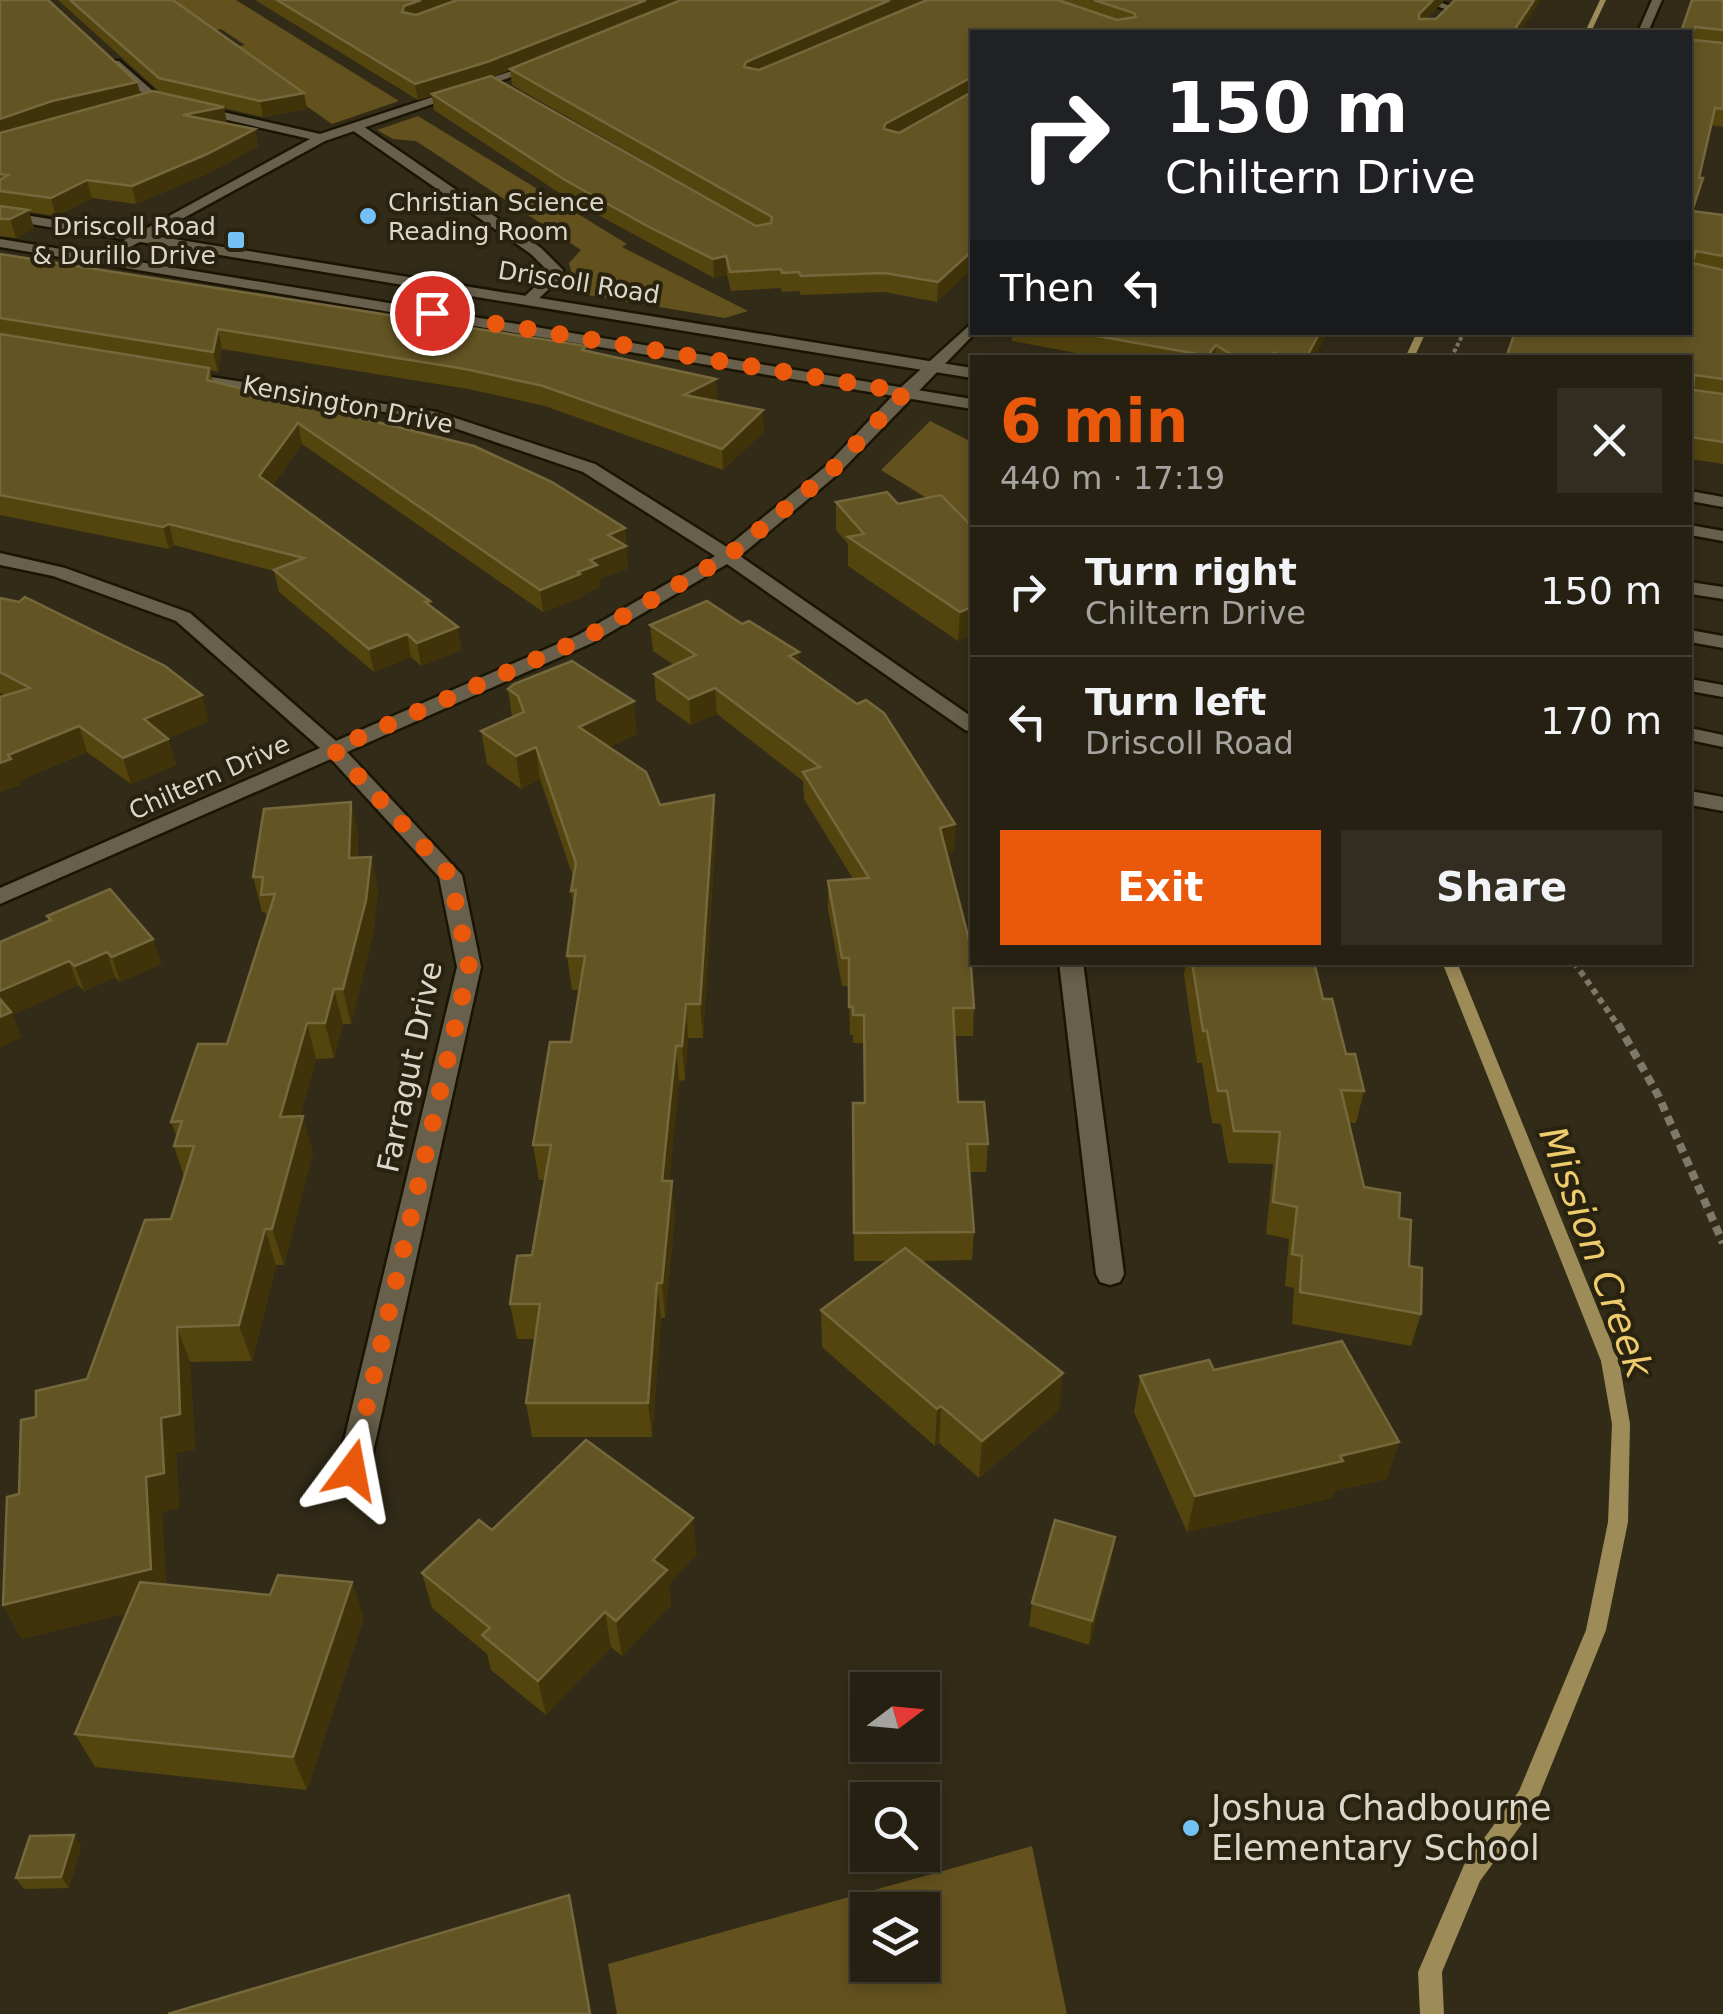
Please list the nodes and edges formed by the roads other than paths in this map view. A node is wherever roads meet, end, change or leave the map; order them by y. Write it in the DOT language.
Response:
graph roads {
  1 [pos="1423,0"];
  2 [pos="1657,0"];
  3 [pos="1450,8"];
  4 [pos="1644,30"];
  5 [pos="104,53"];
  6 [pos="546,63"];
  7 [pos="494,84"];
  8 [pos="511,93"];
  9 [pos="157,101"];
  10 [pos="138,106"];
  11 [pos="356,127"];
  12 [pos="321,138"];
  13 [pos="0,214"];
  14 [pos="144,236"];
  15 [pos="0,244"];
  16 [pos="102,259"];
  17 [pos="530,299"];
  18 [pos="970,330"];
  19 [pos="932,365"];
  20 [pos="157,370"];
  21 [pos="970,373"];
  22 [pos="905,392"];
  23 [pos="970,404"];
  24 [pos="1692,496"];
  25 [pos="1723,502"];
  26 [pos="1692,530"];
  27 [pos="1723,536"];
  28 [pos="728,556"];
  29 [pos="0,559"];
  30 [pos="1692,588"];
  31 [pos="1723,593"];
  32 [pos="1692,636"];
  33 [pos="1723,642"];
  34 [pos="1692,685"];
  35 [pos="1723,691"];
  36 [pos="970,725"];
  37 [pos="1692,734"];
  38 [pos="1723,741"];
  39 [pos="333,749"];
  40 [pos="1692,798"];
  41 [pos="1723,804"];
  42 [pos="0,897"];
  43 [pos="1071,965"];
  44 [pos="1110,1274"];
  45 [pos="352,1470"];
  1 -- 3 [label="street"];
  2 -- 4 [label="street"];
  5 -- 9 [label="street"];
  6 -- 7 [label="street"];
  7 -- 8 [label="street"];
  7 -- 11 [label="street"];
  9 -- 10 [label="street"];
  9 -- 12 [label="street"];
  11 -- 12 [label="street"];
  11 -- 17 [label="street"];
  12 -- 14 [label="street"];
  13 -- 14 [label="street, Driscoll Road"];
  14 -- 16 [label="street"];
  14 -- 17 [label="street, Driscoll Road"];
  15 -- 16 [label="street, Driscoll Road"];
  16 -- 22 [label="street, Driscoll Road"];
  17 -- 19 [label="street, Driscoll Road"];
  18 -- 19 [label="street, Chiltern Drive"];
  19 -- 21 [label="street, Driscoll Road"];
  19 -- 22 [label="street, Chiltern Drive"];
  20 -- 28 [label="street, Kensington Drive"];
  22 -- 23 [label="street, Driscoll Road"];
  22 -- 28 [label="street, Chiltern Drive"];
  24 -- 25 [label="street"];
  26 -- 27 [label="street"];
  28 -- 36 [label="street, Kensington Drive"];
  28 -- 39 [label="street, Chiltern Drive"];
  29 -- 39 [label="street, Farragut Drive"];
  30 -- 31 [label="street"];
  32 -- 33 [label="street"];
  34 -- 35 [label="street"];
  37 -- 38 [label="street"];
  39 -- 42 [label="street, Chiltern Drive"];
  39 -- 45 [label="street, Farragut Drive"];
  40 -- 41 [label="street"];
  43 -- 44 [label="street"];
}
